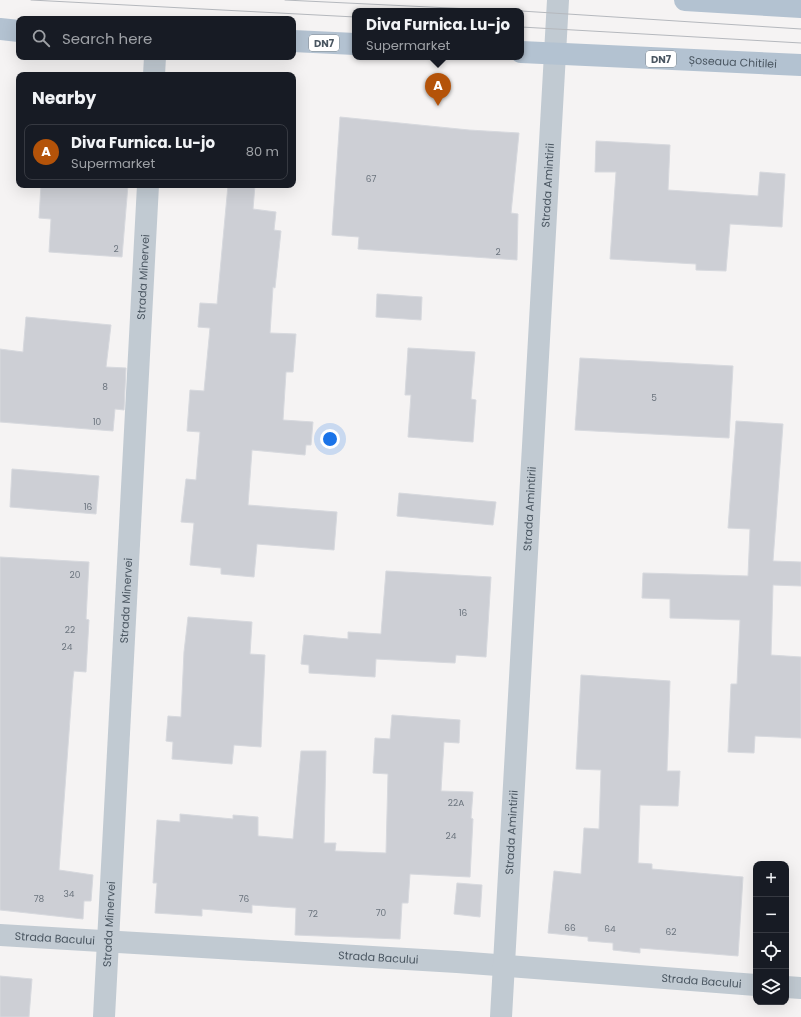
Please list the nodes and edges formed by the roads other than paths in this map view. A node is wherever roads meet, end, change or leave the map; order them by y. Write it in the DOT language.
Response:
graph roads {
  1 [pos="558,0"];
  2 [pos="685,0"];
  3 [pos="801,7"];
  4 [pos="0,29"];
  5 [pos="16,31"];
  6 [pos="296,41"];
  7 [pos="352,44"];
  8 [pos="524,52"];
  9 [pos="555,53"];
  10 [pos="155,60"];
  11 [pos="801,65"];
  12 [pos="154,72"];
  13 [pos="148,188"];
  14 [pos="0,935"];
  15 [pos="108,941"];
  16 [pos="504,966"];
  17 [pos="753,985"];
  18 [pos="789,987"];
  19 [pos="801,988"];
  20 [pos="104,1017"];
  21 [pos="501,1017"];
  1 -- 9 [label="street, Strada Amintirii"];
  2 -- 3 [label="main road"];
  4 -- 5 [label="main road"];
  6 -- 7 [label="main road, DN7"];
  8 -- 9 [label="main road, Șoseaua Chitilei / DN7"];
  9 -- 11 [label="main road, Șoseaua Chitilei / DN7"];
  9 -- 16 [label="street, Strada Amintirii"];
  10 -- 12 [label="street"];
  13 -- 15 [label="street, Strada Minervei"];
  14 -- 15 [label="street, Strada Bacului"];
  15 -- 16 [label="street, Strada Bacului"];
  15 -- 20 [label="street, Strada Minervei"];
  16 -- 17 [label="street, Strada Bacului"];
  16 -- 21 [label="street, Strada Amintirii"];
  18 -- 19 [label="street"];
}
